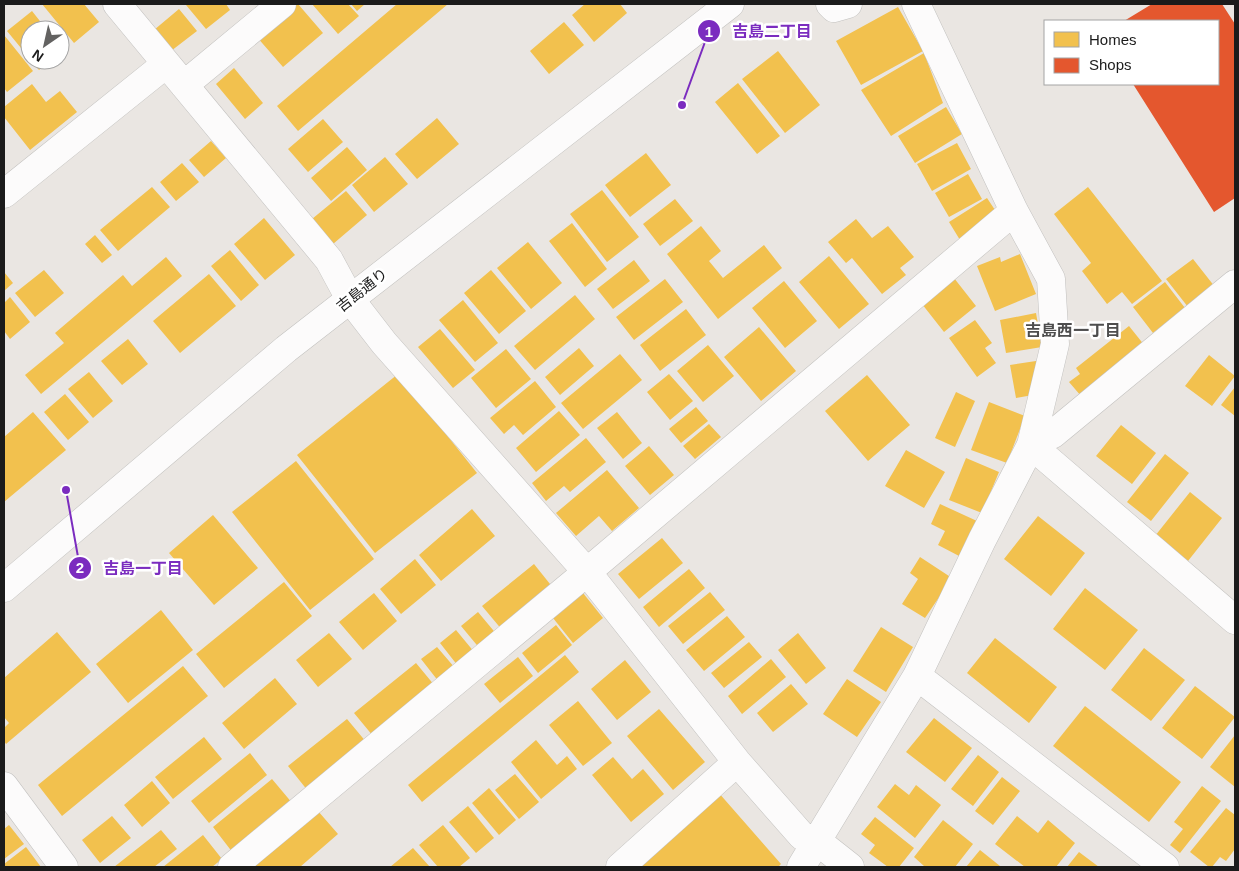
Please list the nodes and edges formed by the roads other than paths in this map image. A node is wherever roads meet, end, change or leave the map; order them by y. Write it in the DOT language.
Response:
graph roads {
  1 [pos="117,4"];
  2 [pos="282,4"];
  3 [pos="730,4"];
  4 [pos="830,4"];
  5 [pos="848,4"];
  6 [pos="916,4"];
  7 [pos="166,64"];
  8 [pos="184,84"];
  9 [pos="4,194"];
  10 [pos="1014,211"];
  11 [pos="1230,296"];
  12 [pos="350,299"];
  13 [pos="1031,445"];
  14 [pos="587,572"];
  15 [pos="4,588"];
  16 [pos="1235,620"];
  17 [pos="917,676"];
  18 [pos="737,762"];
  19 [pos="4,786"];
  20 [pos="817,841"];
  21 [pos="64,867"];
  22 [pos="232,867"];
  23 [pos="620,867"];
  24 [pos="801,867"];
  25 [pos="850,867"];
  26 [pos="1165,867"];
  1 -- 7 [label="street"];
  2 -- 8 [label="street"];
  3 -- 12 [label="street, 吉島通り"];
  4 -- 5 [label="street"];
  6 -- 10 [label="street"];
  7 -- 8 [label="street"];
  7 -- 9 [label="street"];
  8 -- 12 [label="street"];
  10 -- 13 [label="street"];
  10 -- 14 [label="street"];
  11 -- 13 [label="street"];
  12 -- 14 [label="street"];
  12 -- 15 [label="street, 吉島通り"];
  13 -- 16 [label="street"];
  13 -- 17 [label="street"];
  14 -- 18 [label="street"];
  14 -- 22 [label="street"];
  17 -- 20 [label="street"];
  17 -- 26 [label="street"];
  18 -- 20 [label="street"];
  18 -- 23 [label="street"];
  19 -- 21 [label="street"];
  20 -- 24 [label="street"];
  20 -- 25 [label="street"];
}
